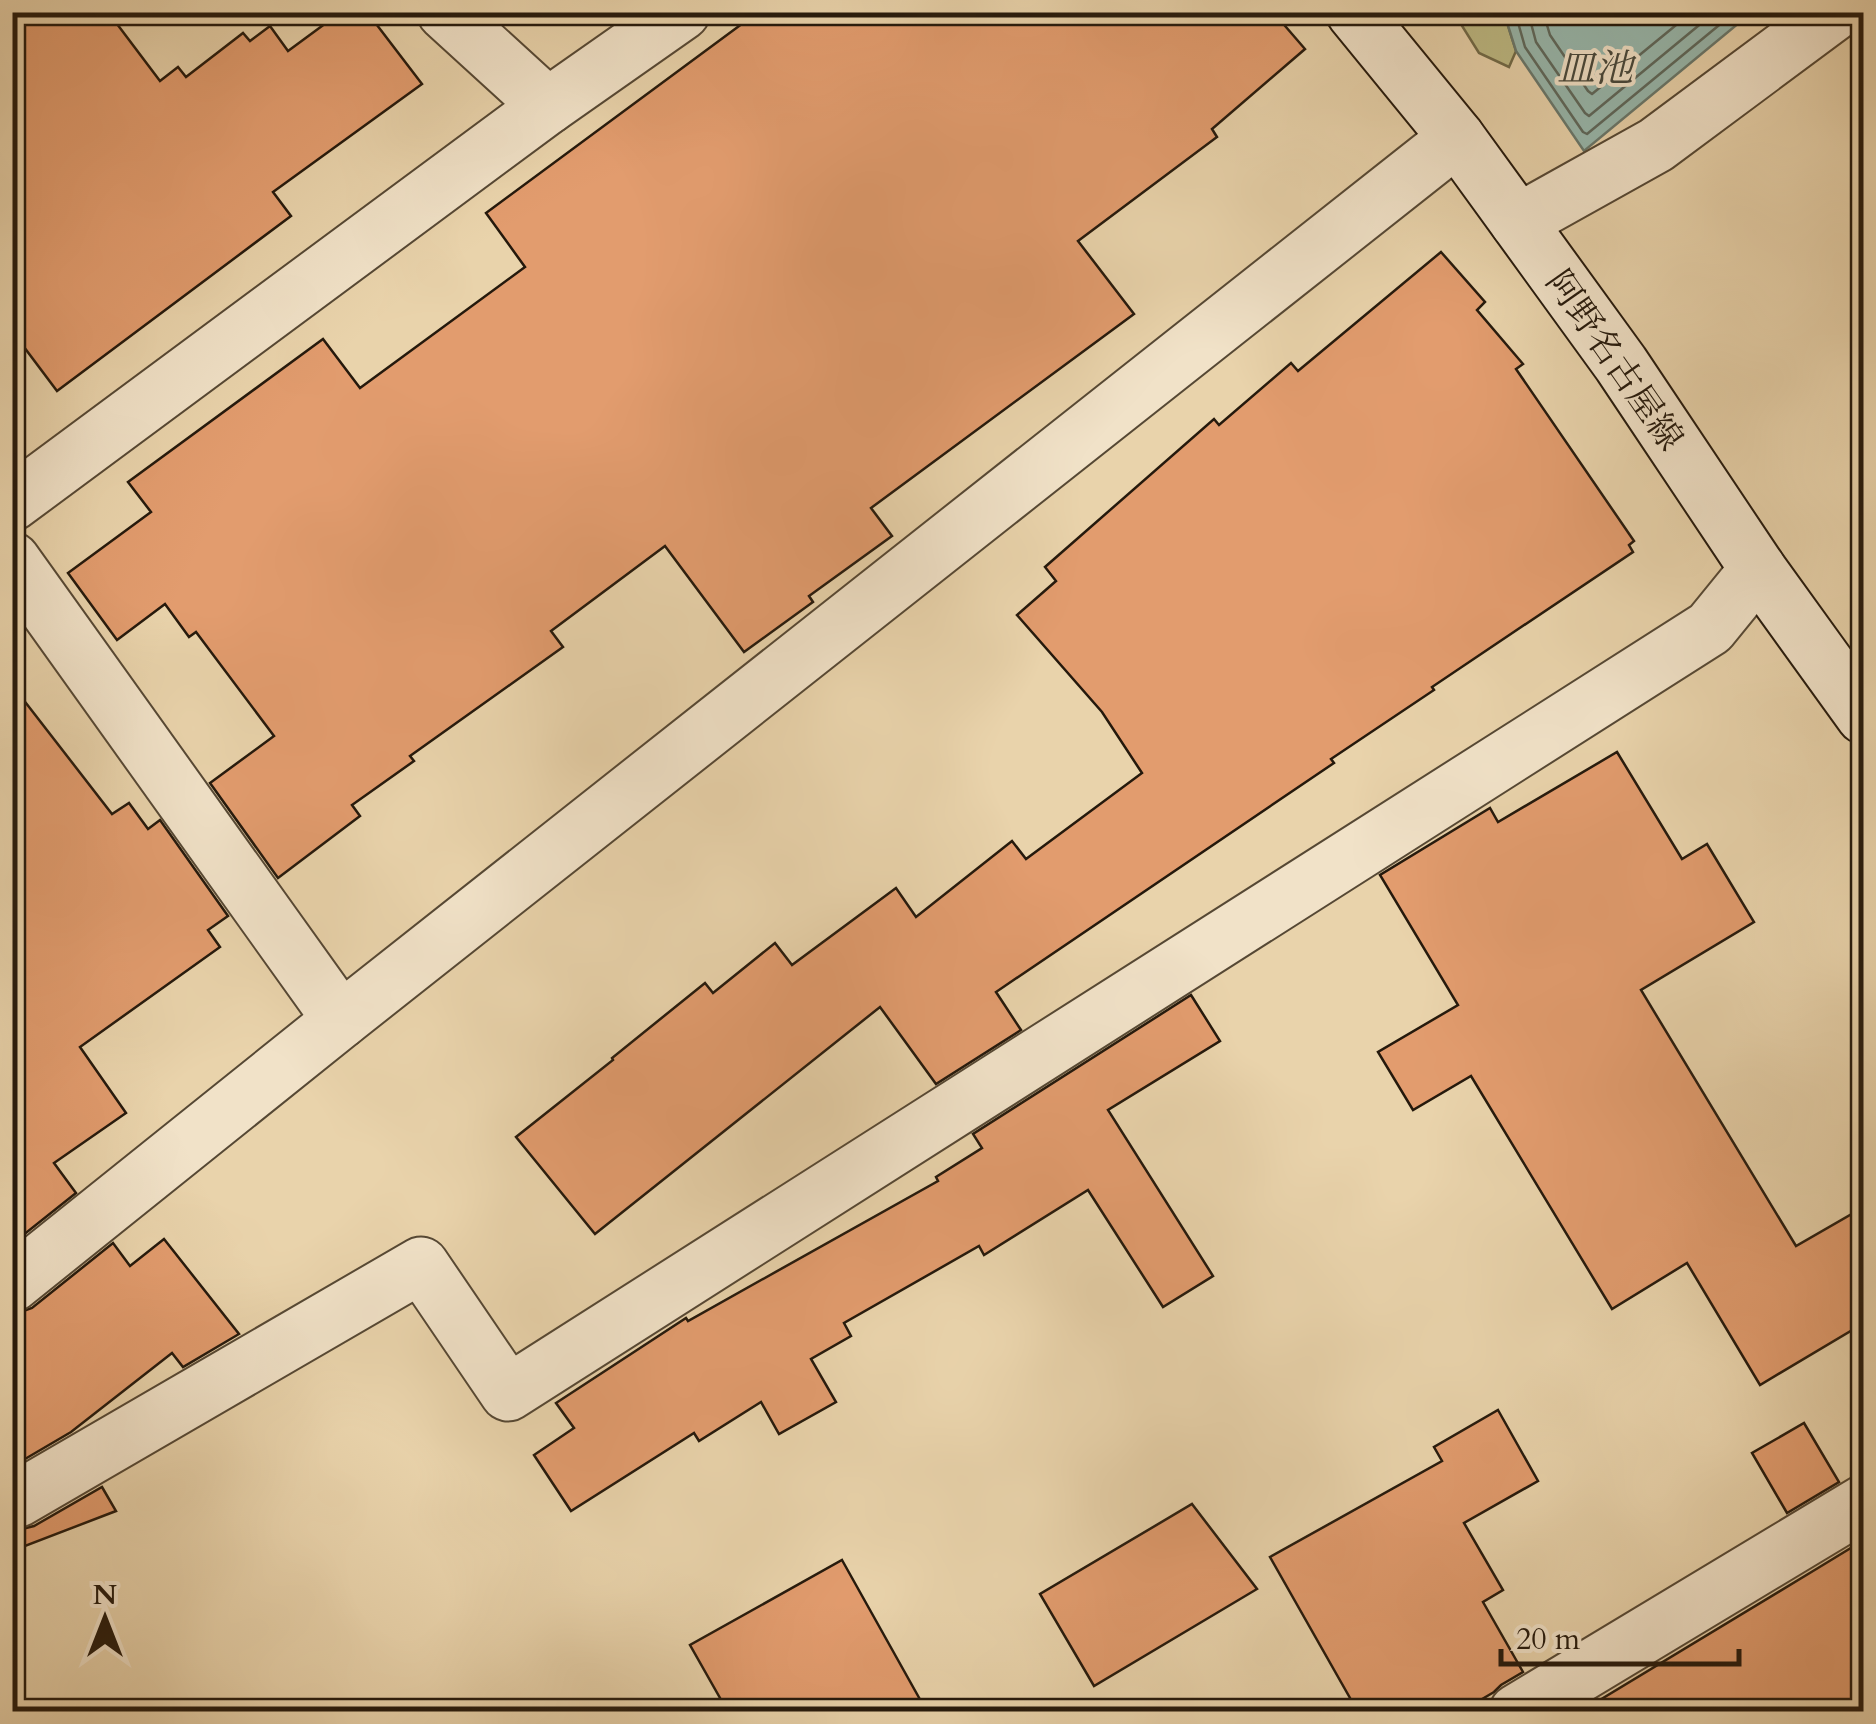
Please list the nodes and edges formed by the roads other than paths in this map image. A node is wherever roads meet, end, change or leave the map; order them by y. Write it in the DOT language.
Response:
graph roads {
  1 [pos="444,12"];
  2 [pos="682,12"];
  3 [pos="1354,12"];
  4 [pos="1835,12"];
  5 [pos="548,106"];
  6 [pos="1457,138"];
  7 [pos="1518,222"];
  8 [pos="12,503"];
  9 [pos="12,560"];
  10 [pos="1758,569"];
  11 [pos="1864,716"];
  12 [pos="341,1020"];
  13 [pos="12,1284"];
  14 [pos="12,1487"];
  15 [pos="1864,1504"];
  16 [pos="1517,1712"];
  1 -- 5 [label="street"];
  2 -- 5 [label="street"];
  3 -- 6 [label="street, 阿野名古屋線"];
  4 -- 7 [label="street"];
  5 -- 8 [label="street"];
  6 -- 7 [label="street, 阿野名古屋線"];
  6 -- 12 [label="street"];
  7 -- 10 [label="street, 阿野名古屋線"];
  9 -- 12 [label="street"];
  10 -- 11 [label="street, 阿野名古屋線"];
  10 -- 14 [label="street"];
  12 -- 13 [label="street"];
  15 -- 16 [label="street"];
}
